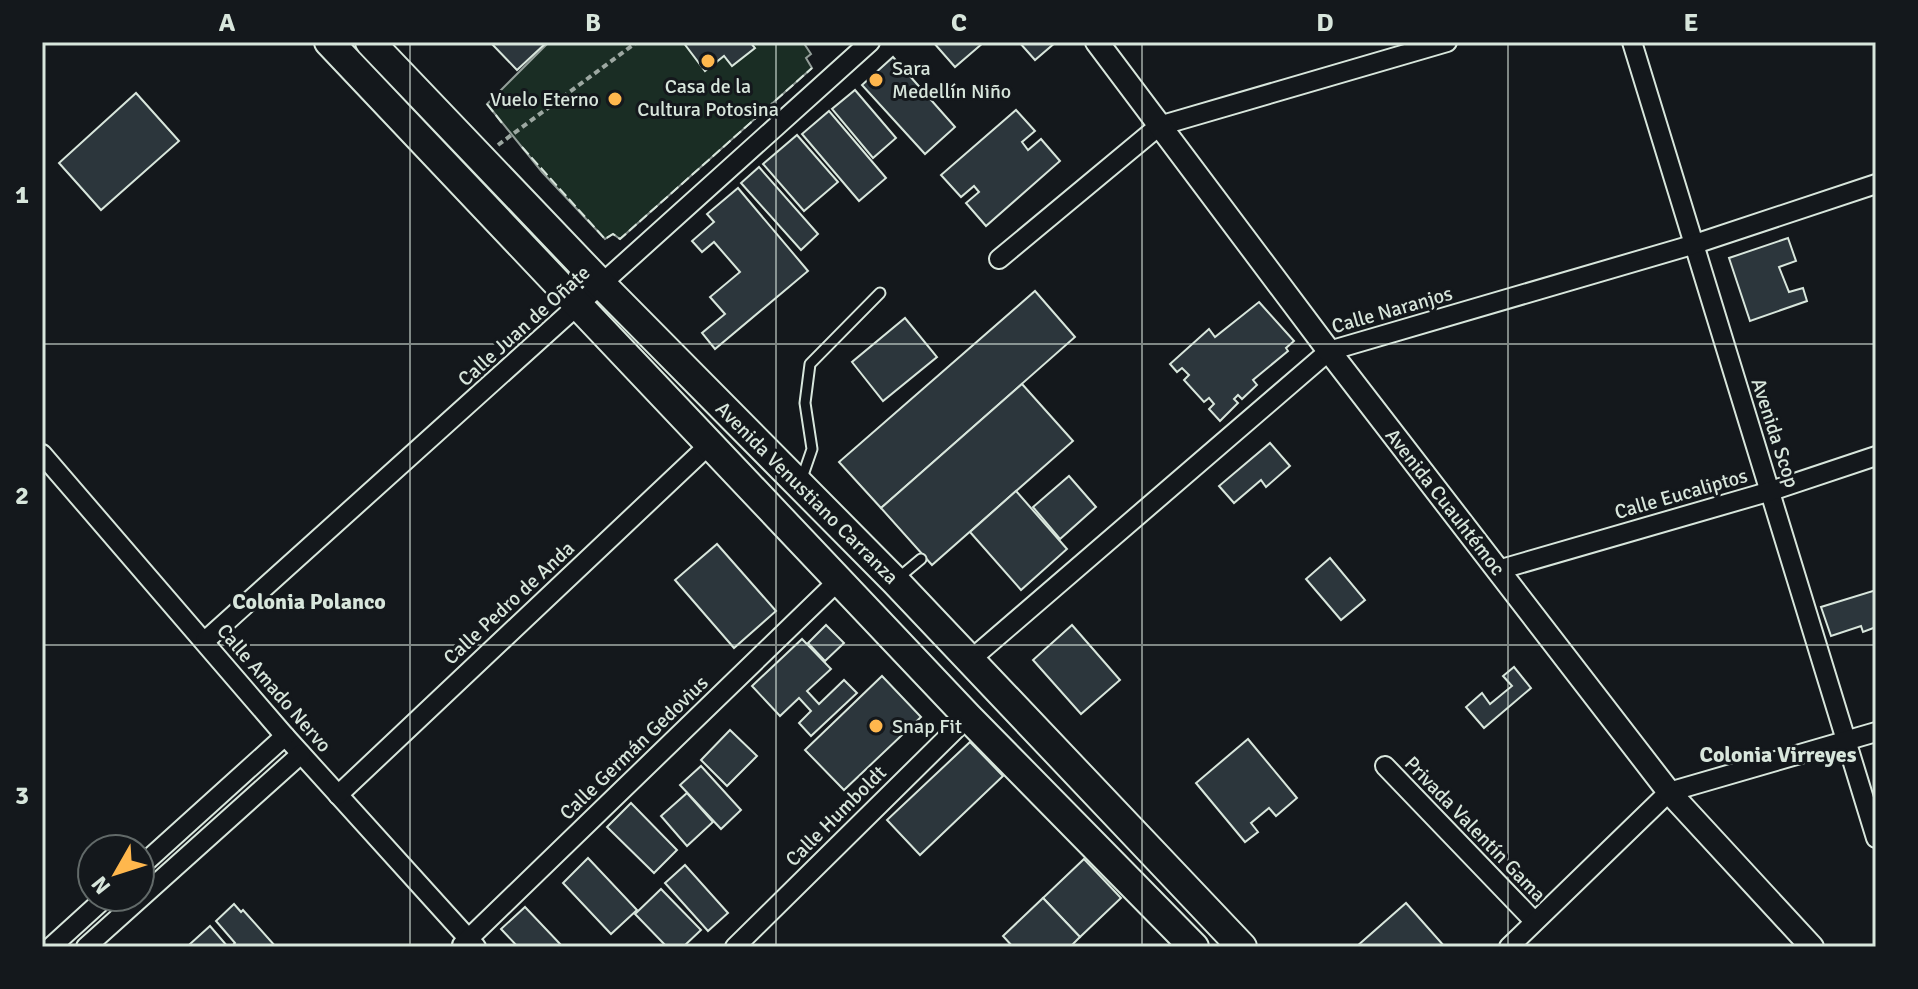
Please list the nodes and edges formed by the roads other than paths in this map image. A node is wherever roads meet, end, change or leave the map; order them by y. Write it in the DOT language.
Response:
graph roads {
  1 [pos="329,42"];
  2 [pos="370,42"];
  3 [pos="870,42"];
  4 [pos="1097,42"];
  5 [pos="1447,42"];
  6 [pos="1632,42"];
  7 [pos="1159,126"];
  8 [pos="1876,184"];
  9 [pos="1692,245"];
  10 [pos="999,259"];
  11 [pos="602,285"];
  12 [pos="880,293"];
  13 [pos="579,307"];
  14 [pos="1329,351"];
  15 [pos="711,443"];
  16 [pos="42,454"];
  17 [pos="1876,456"];
  18 [pos="800,485"];
  19 [pos="1771,491"];
  20 [pos="921,559"];
  21 [pos="1498,570"];
  22 [pos="839,580"];
  23 [pos="895,581"];
  24 [pos="205,641"];
  25 [pos="969,661"];
  26 [pos="968,717"];
  27 [pos="1876,732"];
  28 [pos="285,736"];
  29 [pos="1849,741"];
  30 [pos="301,754"];
  31 [pos="1385,766"];
  32 [pos="1669,792"];
  33 [pos="338,795"];
  34 [pos="1876,838"];
  35 [pos="156,853"];
  36 [pos="88,913"];
  37 [pos="1215,919"];
  38 [pos="1534,921"];
  39 [pos="468,944"];
  40 [pos="1191,946"];
  41 [pos="51,947"];
  42 [pos="86,947"];
  43 [pos="735,947"];
  44 [pos="1242,947"];
  45 [pos="1509,947"];
  46 [pos="1812,947"];
  1 -- 13 [label="main road, Avenida Venustiano Carranza"];
  2 -- 11 [label="main road, Avenida Venustiano Carranza"];
  3 -- 11 [label="street, Calle Juan de Oñate"];
  4 -- 7 [label="street, Avenida Cuauhtémoc"];
  5 -- 7 [label="street"];
  6 -- 9 [label="street, Avenida Scop"];
  7 -- 10 [label="street"];
  7 -- 14 [label="street, Avenida Cuauhtémoc"];
  8 -- 9 [label="street, Calle Naranjos"];
  9 -- 14 [label="street, Calle Naranjos"];
  9 -- 19 [label="street, Avenida Scop"];
  11 -- 13 [label="street, Calle Juan de Oñate"];
  11 -- 18 [label="main road, Avenida Venustiano Carranza"];
  12 -- 18 [label="lane"];
  13 -- 15 [label="main road, Avenida Venustiano Carranza"];
  13 -- 24 [label="street, Calle Juan de Oñate"];
  14 -- 21 [label="street, Avenida Cuauhtémoc"];
  14 -- 25 [label="street, Calle Naranjos"];
  15 -- 22 [label="main road, Avenida Venustiano Carranza"];
  15 -- 33 [label="street, Calle Pedro de Anda"];
  16 -- 24 [label="street, Calle Amado Nervo"];
  17 -- 19 [label="street, Calle Eucaliptos"];
  18 -- 23 [label="main road, Avenida Venustiano Carranza"];
  19 -- 21 [label="street, Calle Eucaliptos"];
  19 -- 29 [label="street, Avenida Scop"];
  20 -- 23 [label="lane"];
  21 -- 32 [label="street, Avenida Cuauhtémoc"];
  22 -- 26 [label="main road, Avenida Venustiano Carranza"];
  22 -- 39 [label="street, Calle Germán Gedovius"];
  23 -- 25 [label="main road, Avenida Venustiano Carranza"];
  24 -- 28 [label="street, Calle Amado Nervo"];
  25 -- 37 [label="main road, Avenida Venustiano Carranza"];
  26 -- 40 [label="main road, Avenida Venustiano Carranza"];
  26 -- 43 [label="street, Calle Humboldt"];
  27 -- 29 [label="street"];
  28 -- 30 [label="street, Calle Amado Nervo"];
  28 -- 35 [label="street"];
  29 -- 32 [label="street"];
  29 -- 34 [label="street, Avenida Scop"];
  30 -- 33 [label="street, Calle Amado Nervo"];
  30 -- 42 [label="street"];
  31 -- 38 [label="street, Privada Valentín Gama"];
  32 -- 38 [label="street"];
  32 -- 46 [label="street, Avenida Cuauhtémoc"];
  33 -- 39 [label="street, Calle Amado Nervo"];
  36 -- 41 [label="street"];
  37 -- 40 [label="street"];
  37 -- 44 [label="main road, Avenida Venustiano Carranza"];
  38 -- 45 [label="street"];
}
